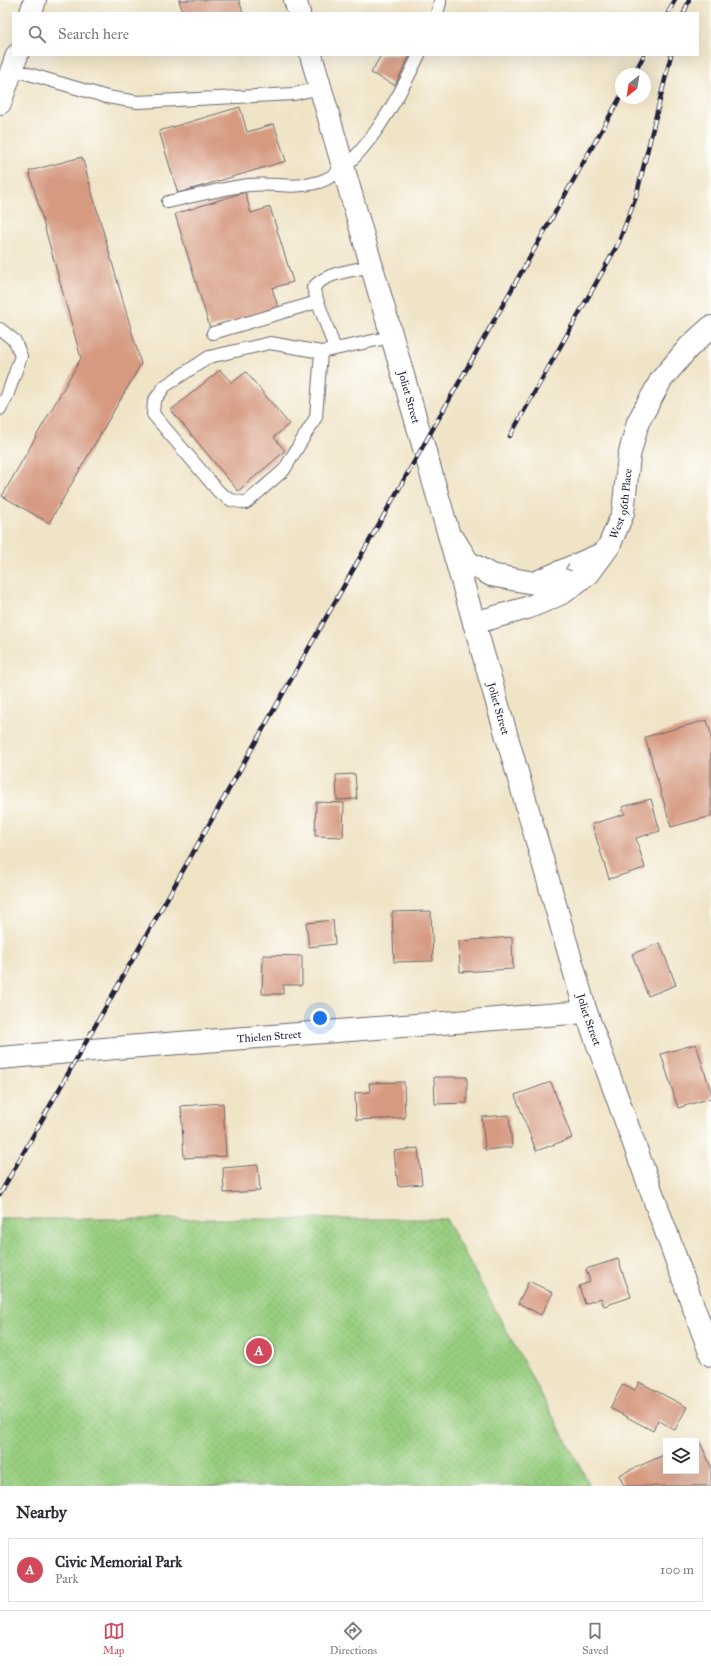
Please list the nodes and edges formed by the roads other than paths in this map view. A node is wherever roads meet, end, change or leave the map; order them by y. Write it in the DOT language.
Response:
graph roads {
  1 [pos="36,0"];
  2 [pos="295,0"];
  3 [pos="440,0"];
  4 [pos="31,12"];
  5 [pos="299,12"];
  6 [pos="437,12"];
  7 [pos="311,56"];
  8 [pos="419,56"];
  9 [pos="14,62"];
  10 [pos="320,88"];
  11 [pos="0,103"];
  12 [pos="343,169"];
  13 [pos="168,202"];
  14 [pos="371,266"];
  15 [pos="318,302"];
  16 [pos="711,327"];
  17 [pos="0,329"];
  18 [pos="213,333"];
  19 [pos="391,337"];
  20 [pos="335,349"];
  21 [pos="321,352"];
  22 [pos="0,409"];
  23 [pos="447,530"];
  24 [pos="604,553"];
  25 [pos="474,623"];
  26 [pos="586,1012"];
  27 [pos="0,1058"];
  28 [pos="711,1355"];
  1 -- 4 [label="street"];
  2 -- 5 [label="street"];
  3 -- 6 [label="lane"];
  7 -- 10 [label="street, Joliet Street"];
  8 -- 12 [label="lane"];
  9 -- 10 [label="lane"];
  9 -- 11 [label="street"];
  10 -- 12 [label="street, Joliet Street"];
  12 -- 13 [label="lane"];
  12 -- 14 [label="street, Joliet Street"];
  14 -- 15 [label="lane"];
  14 -- 19 [label="street, Joliet Street"];
  15 -- 18 [label="lane"];
  15 -- 20 [label="lane"];
  16 -- 24 [label="street, West 96th Place"];
  17 -- 22 [label="lane"];
  19 -- 20 [label="lane"];
  19 -- 23 [label="street, Joliet Street"];
  20 -- 21 [label="lane"];
  21 -- 21 [label="lane"];
  24 -- 23 [label="street, one-way"];
  23 -- 25 [label="street, Joliet Street"];
  24 -- 25 [label="street, West 96th Place"];
  25 -- 26 [label="street, Joliet Street"];
  26 -- 27 [label="street, Thielen Street"];
  26 -- 28 [label="street, Joliet Street"];
}
